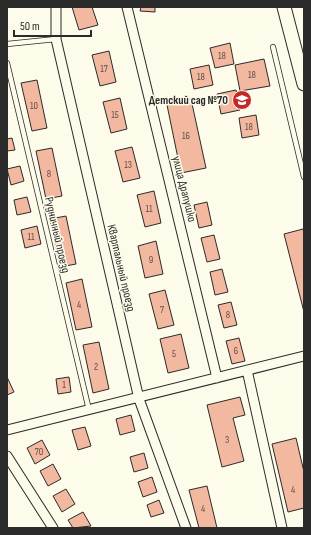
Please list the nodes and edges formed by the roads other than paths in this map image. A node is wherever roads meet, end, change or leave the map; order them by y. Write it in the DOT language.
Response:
graph roads {
  1 [pos="56,7"];
  2 [pos="127,7"];
  3 [pos="284,7"];
  4 [pos="56,39"];
  5 [pos="7,44"];
  6 [pos="273,47"];
  7 [pos="7,63"];
  8 [pos="304,84"];
  9 [pos="304,177"];
  10 [pos="304,356"];
  11 [pos="247,370"];
  12 [pos="217,378"];
  13 [pos="139,399"];
  14 [pos="89,411"];
  15 [pos="7,430"];
  16 [pos="7,456"];
  17 [pos="53,528"];
  18 [pos="186,528"];
  19 [pos="282,528"];
  1 -- 4 [label="street, Квартальный проезд"];
  2 -- 12 [label="street, улица Драпушко"];
  3 -- 8 [label="street"];
  4 -- 5 [label="lane"];
  4 -- 13 [label="street, Квартальный проезд"];
  6 -- 9 [label="lane"];
  7 -- 14 [label="lane, Рудничный проезд"];
  10 -- 11 [label="street"];
  11 -- 12 [label="street"];
  11 -- 19 [label="street"];
  12 -- 13 [label="street"];
  13 -- 14 [label="street"];
  13 -- 18 [label="street, Квартальный проезд"];
  14 -- 15 [label="street"];
  16 -- 17 [label="street"];
}
